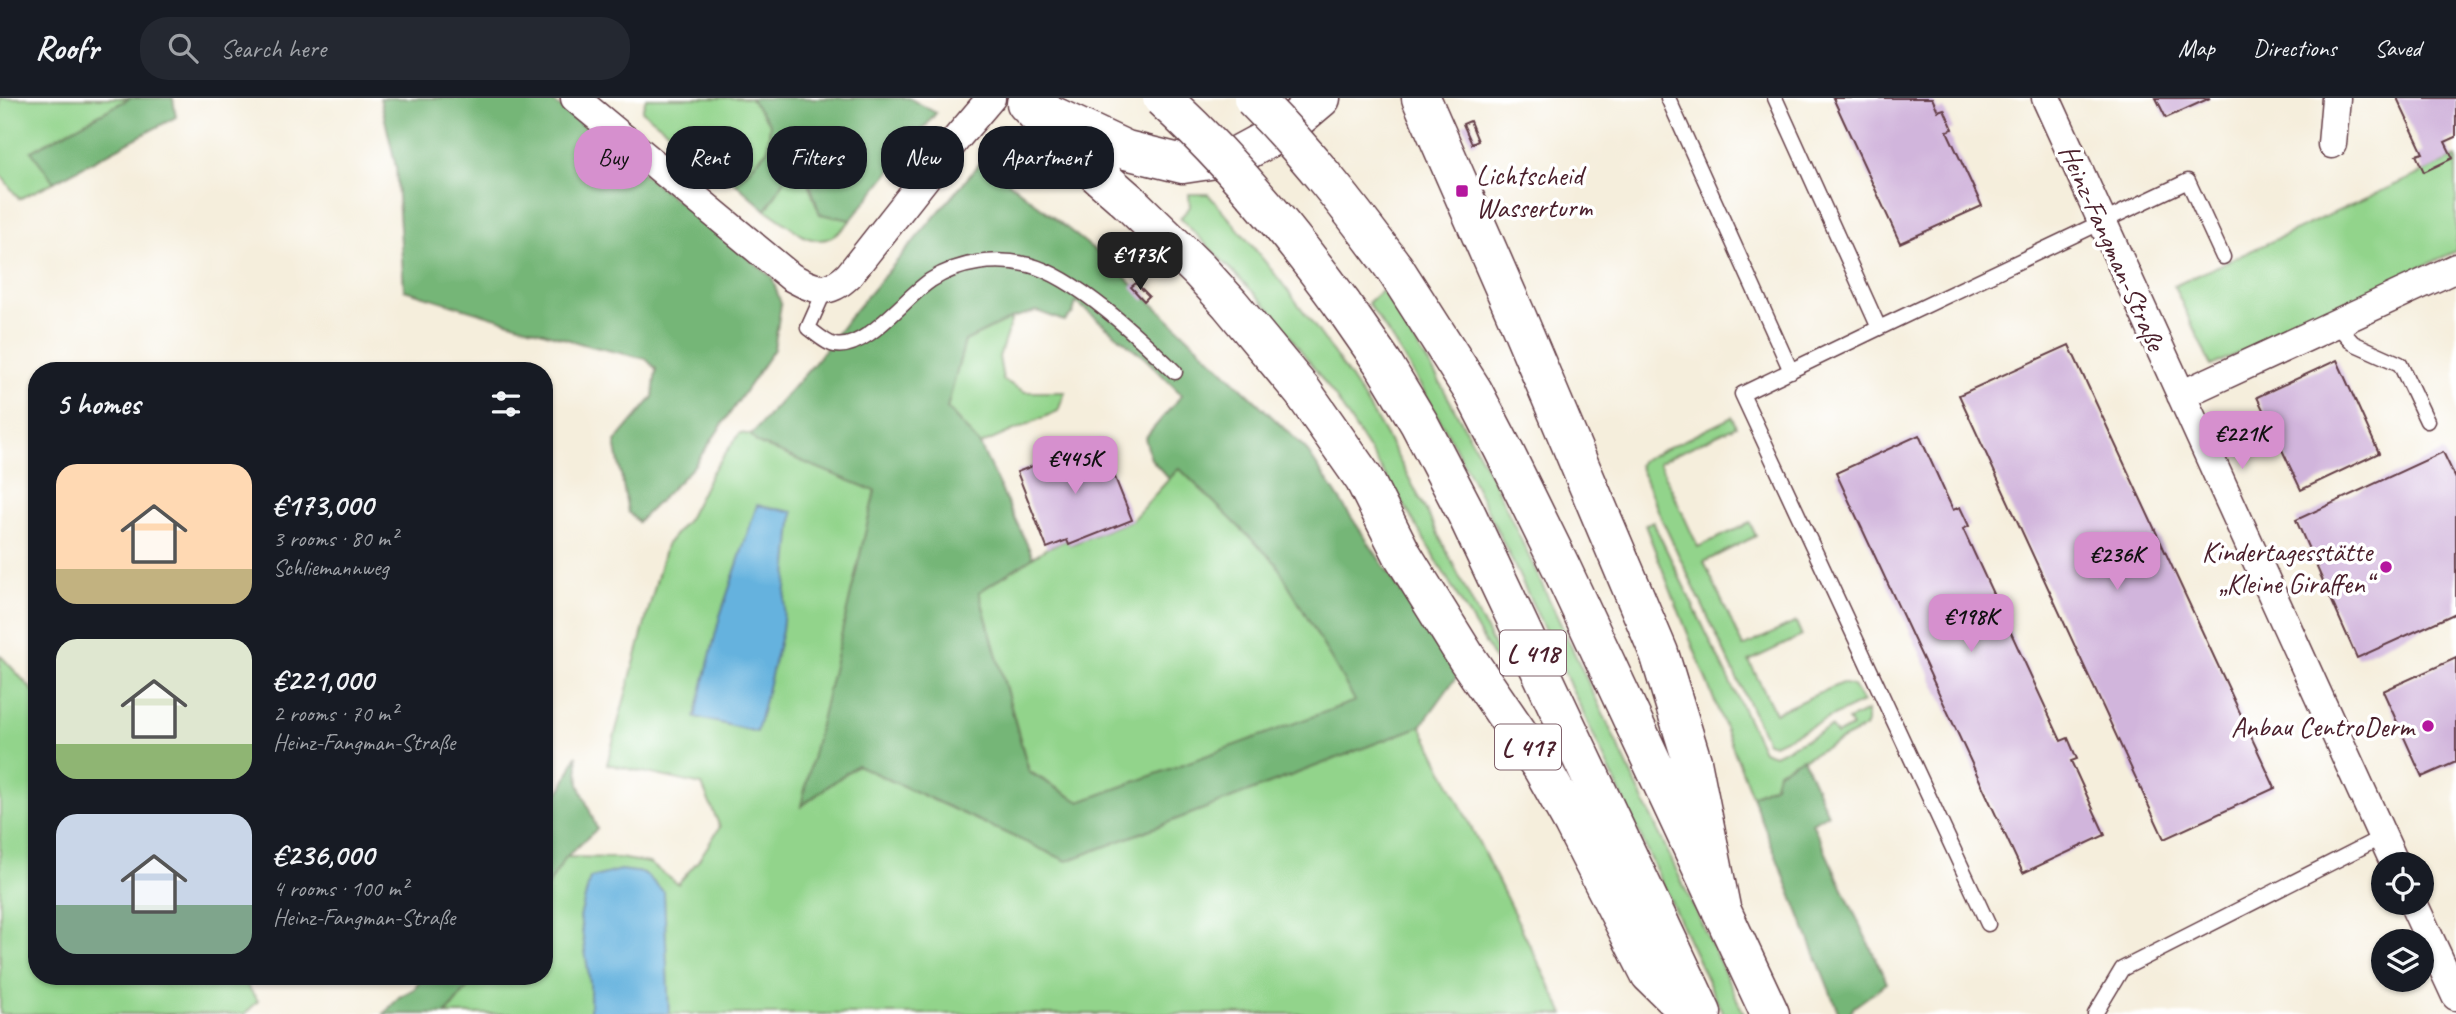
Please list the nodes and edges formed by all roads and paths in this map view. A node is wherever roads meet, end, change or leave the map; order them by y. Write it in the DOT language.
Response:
graph roads {
  1 [pos="575,98"];
  2 [pos="1162,98"];
  3 [pos="1253,98"];
  4 [pos="1321,98"];
  5 [pos="1421,98"];
  6 [pos="1668,98"];
  7 [pos="1775,98"];
  8 [pos="2046,98"];
  9 [pos="2336,98"];
  10 [pos="1012,100"];
  11 [pos="2332,144"];
  12 [pos="2103,222"];
  13 [pos="2223,257"];
  14 [pos="2456,268"];
  15 [pos="825,290"];
  16 [pos="2335,323"];
  17 [pos="1879,328"];
  18 [pos="1791,371"];
  19 [pos="1175,372"];
  20 [pos="2181,396"];
  21 [pos="2427,421"];
  22 [pos="2382,837"];
  23 [pos="2389,852"];
  24 [pos="1722,913"];
  25 [pos="2419,915"];
  26 [pos="1988,924"];
  27 [pos="2456,996"];
  28 [pos="1690,1014"];
  29 [pos="1703,1014"];
  30 [pos="1770,1014"];
  31 [pos="2095,1014"];
  1 -- 15 [label="street"];
  2 -- 29 [label="highway, L 418, bridge"];
  3 -- 24 [label="highway, L 418, bridge"];
  4 -- 10 [label="highway"];
  5 -- 24 [label="highway"];
  6 -- 18 [label="lane"];
  7 -- 17 [label="lane"];
  8 -- 12 [label="street, Heinz-Fangman-Straße"];
  9 -- 11 [label="street"];
  10 -- 15 [label="street"];
  10 -- 28 [label="highway, L 417"];
  12 -- 13 [label="lane"];
  12 -- 17 [label="lane"];
  12 -- 20 [label="street, Heinz-Fangman-Straße"];
  14 -- 16 [label="street"];
  15 -- 19 [label="lane"];
  16 -- 20 [label="street"];
  16 -- 21 [label="lane"];
  17 -- 18 [label="lane"];
  18 -- 26 [label="lane"];
  20 -- 22 [label="street, Heinz-Fangman-Straße"];
  22 -- 23 [label="street, Heinz-Fangman-Straße"];
  22 -- 31 [label="lane"];
  24 -- 30 [label="highway"];
  25 -- 27 [label="street"];
}
